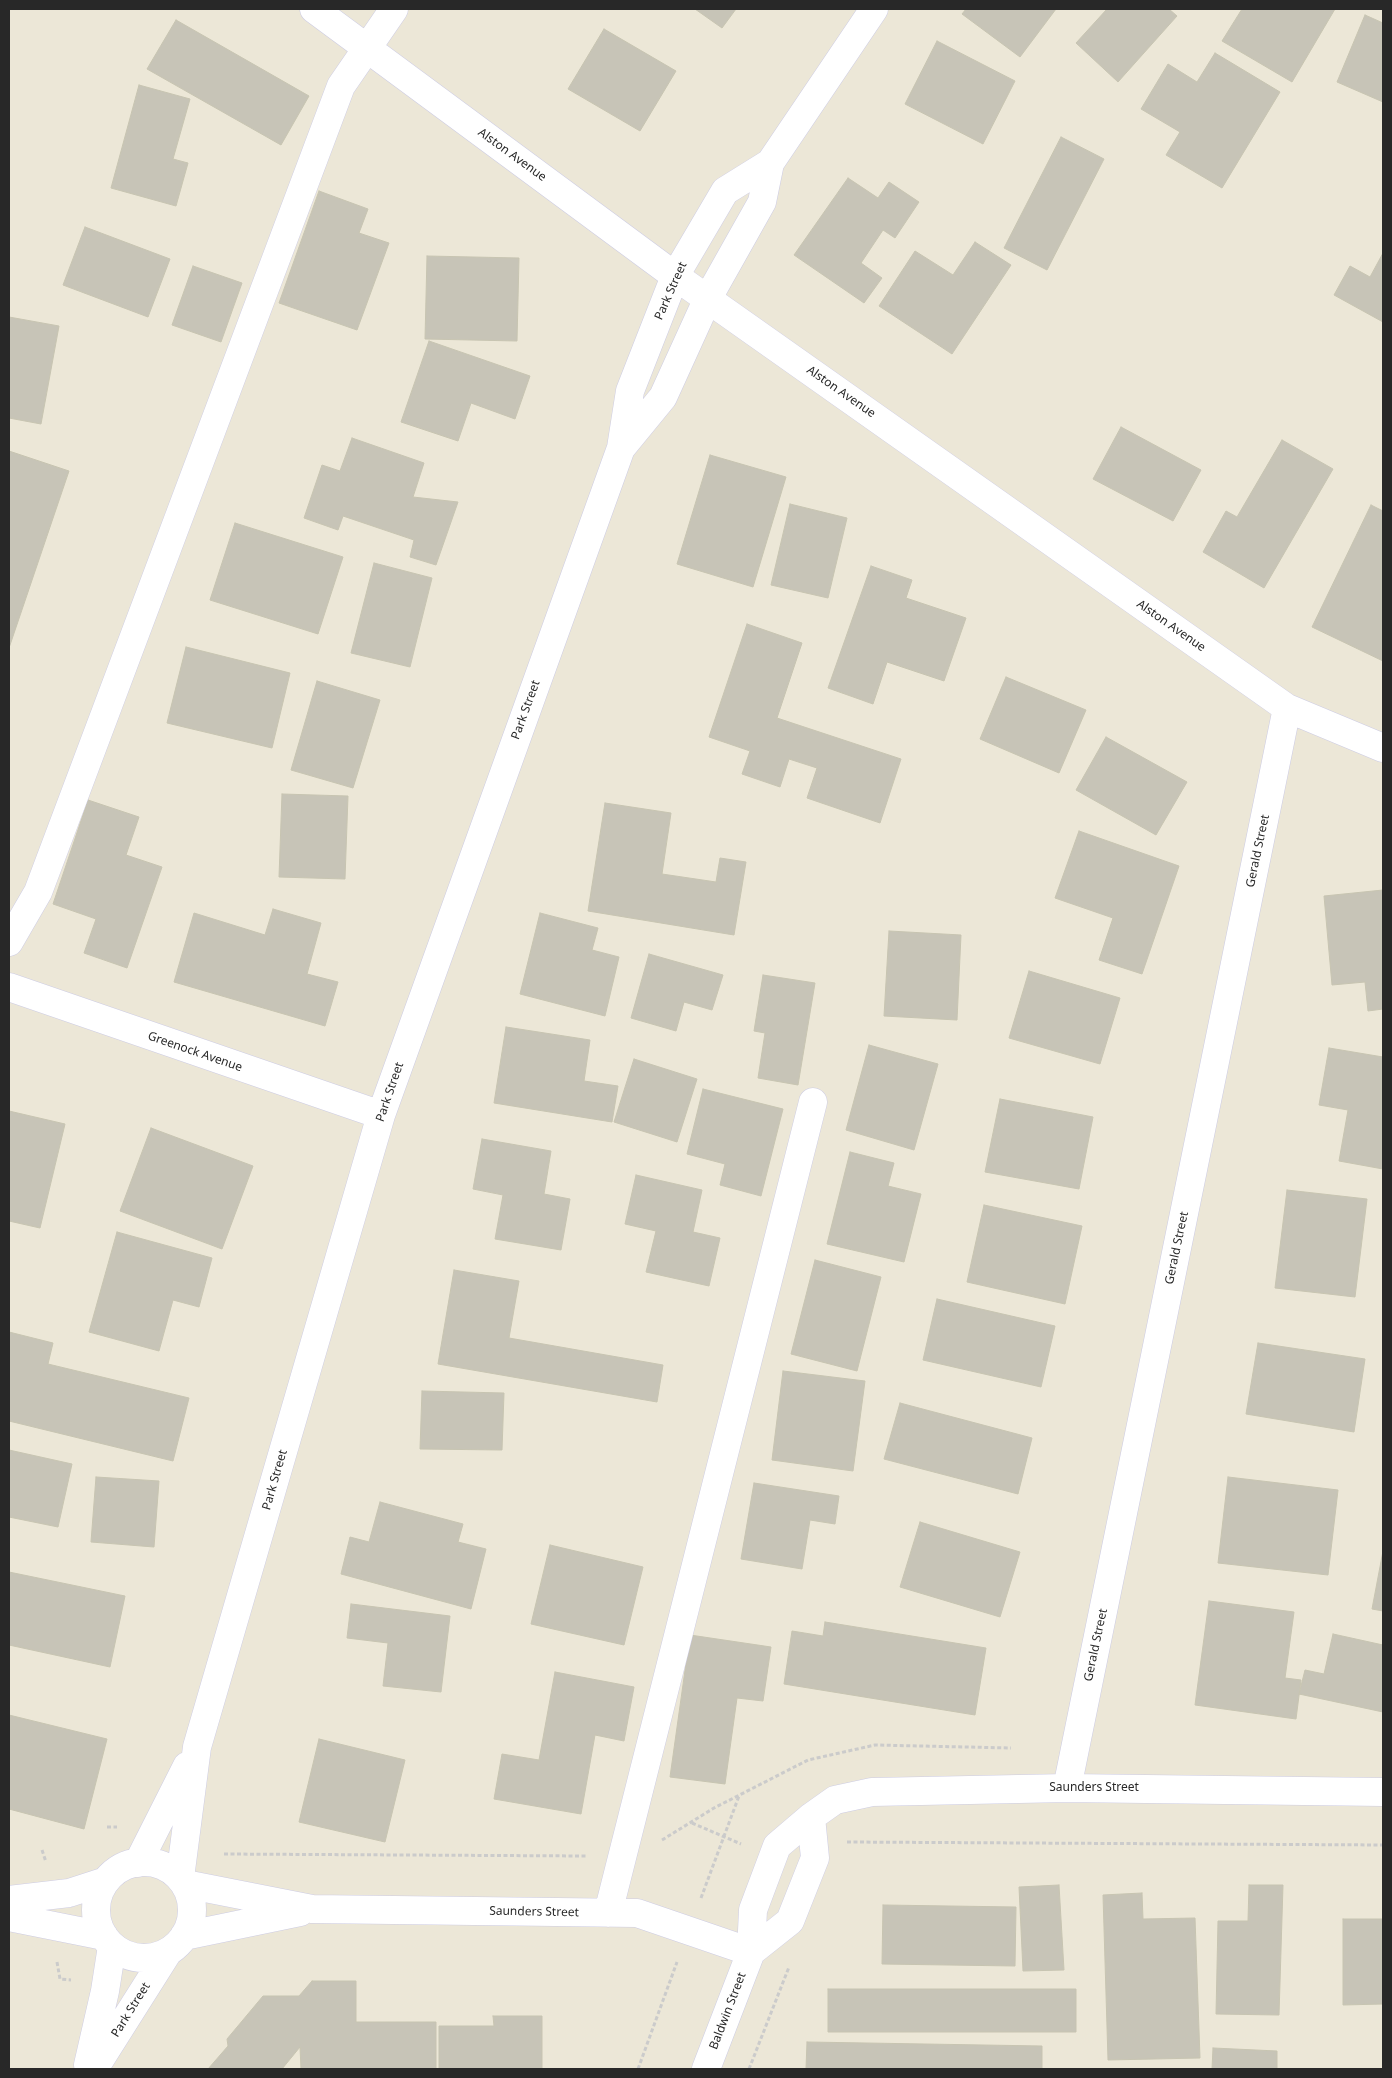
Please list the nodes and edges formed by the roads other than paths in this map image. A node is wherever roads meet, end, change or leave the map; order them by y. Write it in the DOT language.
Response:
graph roads {
  1 [pos="314,9"];
  2 [pos="394,9"];
  3 [pos="874,9"];
  4 [pos="366,47"];
  5 [pos="770,163"];
  6 [pos="675,276"];
  7 [pos="708,298"];
  8 [pos="621,448"];
  9 [pos="1287,708"];
  10 [pos="1383,748"];
  11 [pos="9,942"];
  12 [pos="9,987"];
  13 [pos="813,1102"];
  14 [pos="381,1115"];
  15 [pos="196,1747"];
  16 [pos="1067,1788"];
  17 [pos="1383,1792"];
  18 [pos="811,1817"];
  19 [pos="138,1863"];
  20 [pos="106,1881"];
  21 [pos="182,1881"];
  22 [pos="9,1900"];
  23 [pos="312,1909"];
  24 [pos="608,1913"];
  25 [pos="9,1917"];
  26 [pos="108,1941"];
  27 [pos="176,1944"];
  28 [pos="751,1952"];
  29 [pos="87,2069"];
  30 [pos="94,2069"];
  31 [pos="706,2069"];
  1 -- 4 [label="street, Alston Avenue"];
  2 -- 4 [label="street"];
  3 -- 5 [label="street, Park Street"];
  4 -- 6 [label="street, Alston Avenue"];
  4 -- 11 [label="street"];
  5 -- 6 [label="street, Park Street"];
  5 -- 7 [label="street, Park Street"];
  6 -- 7 [label="street, Alston Avenue"];
  6 -- 8 [label="street, Park Street"];
  7 -- 8 [label="street, Park Street"];
  7 -- 9 [label="street, Alston Avenue"];
  8 -- 14 [label="street, Park Street"];
  9 -- 10 [label="street, Alston Avenue"];
  9 -- 16 [label="street, Gerald Street"];
  12 -- 14 [label="street, Greenock Avenue"];
  13 -- 24 [label="street"];
  14 -- 15 [label="street, Park Street"];
  15 -- 19 [label="street, Park Street"];
  15 -- 21 [label="street, Park Street"];
  16 -- 17 [label="street, Saunders Street"];
  16 -- 18 [label="street, Saunders Street"];
  18 -- 28 [label="street, Saunders Street"];
  18 -- 28 [label="street"];
  19 -- 20 [label="street"];
  19 -- 21 [label="street"];
  20 -- 22 [label="street"];
  20 -- 26 [label="street"];
  21 -- 23 [label="street, Saunders Street"];
  21 -- 27 [label="street"];
  23 -- 24 [label="street, Saunders Street"];
  23 -- 27 [label="street, Saunders Street"];
  24 -- 28 [label="street, Saunders Street"];
  25 -- 26 [label="street"];
  26 -- 27 [label="street"];
  26 -- 29 [label="street, Park Street"];
  27 -- 30 [label="street, Park Street"];
  28 -- 31 [label="street, Baldwin Street"];
}
